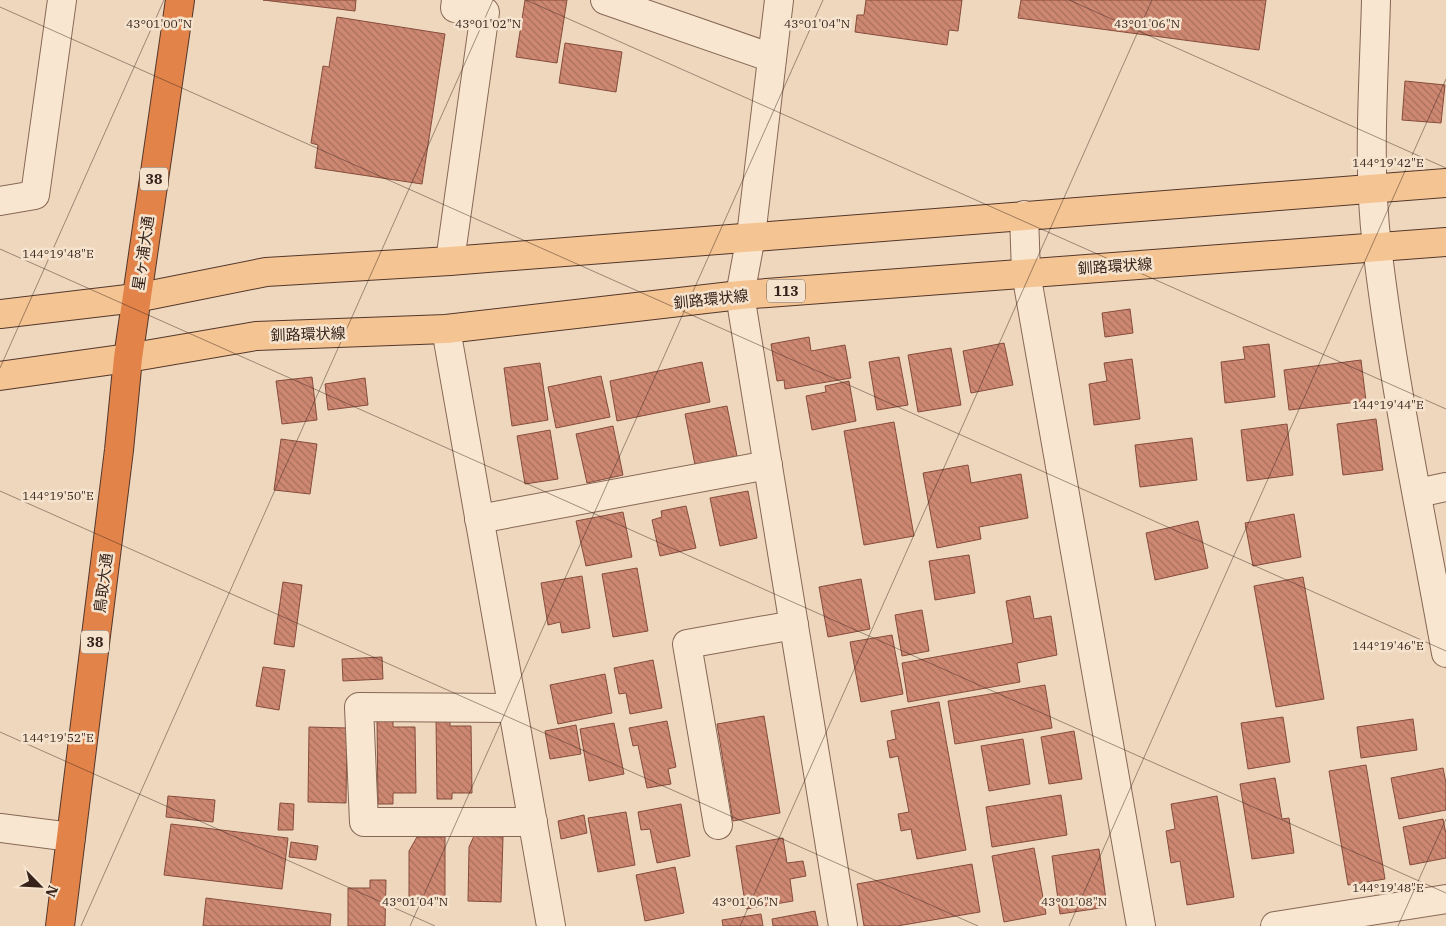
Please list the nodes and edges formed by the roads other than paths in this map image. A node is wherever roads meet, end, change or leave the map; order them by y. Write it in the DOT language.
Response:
graph roads {
  1 [pos="62,0"];
  2 [pos="180,0"];
  3 [pos="456,0"];
  4 [pos="605,0"];
  5 [pos="779,0"];
  6 [pos="1376,0"];
  7 [pos="772,58"];
  8 [pos="1446,183"];
  9 [pos="1372,188"];
  10 [pos="0,201"];
  11 [pos="1024,215"];
  12 [pos="751,236"];
  13 [pos="1446,242"];
  14 [pos="1377,246"];
  15 [pos="450,261"];
  16 [pos="1026,273"];
  17 [pos="740,295"];
  18 [pos="136,298"];
  19 [pos="0,314"];
  20 [pos="446,329"];
  21 [pos="128,358"];
  22 [pos="0,376"];
  23 [pos="768,465"];
  24 [pos="1446,487"];
  25 [pos="1418,493"];
  26 [pos="479,519"];
  27 [pos="794,625"];
  28 [pos="1446,653"];
  29 [pos="512,708"];
  30 [pos="532,822"];
  31 [pos="718,825"];
  32 [pos="0,828"];
  33 [pos="71,837"];
  34 [pos="1446,899"];
  35 [pos="60,926"];
  36 [pos="551,926"];
  37 [pos="843,926"];
  38 [pos="1141,926"];
  39 [pos="1275,926"];
  1 -- 10 [label="street"];
  2 -- 18 [label="highway, 星ヶ浦大通 / 38"];
  3 -- 15 [label="street"];
  4 -- 7 [label="street"];
  5 -- 7 [label="street"];
  6 -- 9 [label="street"];
  7 -- 12 [label="street"];
  8 -- 9 [label="main road"];
  9 -- 11 [label="main road"];
  9 -- 14 [label="street"];
  11 -- 12 [label="main road"];
  11 -- 16 [label="street"];
  12 -- 15 [label="main road"];
  12 -- 17 [label="street"];
  13 -- 14 [label="main road, 釧路環状線 / 113"];
  14 -- 16 [label="main road, 釧路環状線 / 113"];
  14 -- 25 [label="street"];
  15 -- 18 [label="main road"];
  16 -- 17 [label="main road, 釧路環状線 / 113"];
  16 -- 38 [label="street"];
  17 -- 20 [label="main road, 釧路環状線 / 113"];
  17 -- 23 [label="street"];
  18 -- 19 [label="main road"];
  18 -- 21 [label="highway, 星ヶ浦大通 / 38"];
  20 -- 21 [label="main road, 釧路環状線 / 113"];
  20 -- 26 [label="street"];
  21 -- 22 [label="main road, 釧路環状線"];
  21 -- 33 [label="highway, 鳥取大通 / 38"];
  23 -- 26 [label="street"];
  23 -- 27 [label="street"];
  24 -- 25 [label="street"];
  25 -- 28 [label="street"];
  26 -- 29 [label="street"];
  27 -- 31 [label="street"];
  27 -- 37 [label="street"];
  29 -- 30 [label="street"];
  29 -- 30 [label="street"];
  30 -- 36 [label="street"];
  32 -- 33 [label="street"];
  33 -- 35 [label="highway, 鳥取大通 / 38"];
  34 -- 39 [label="street"];
}
